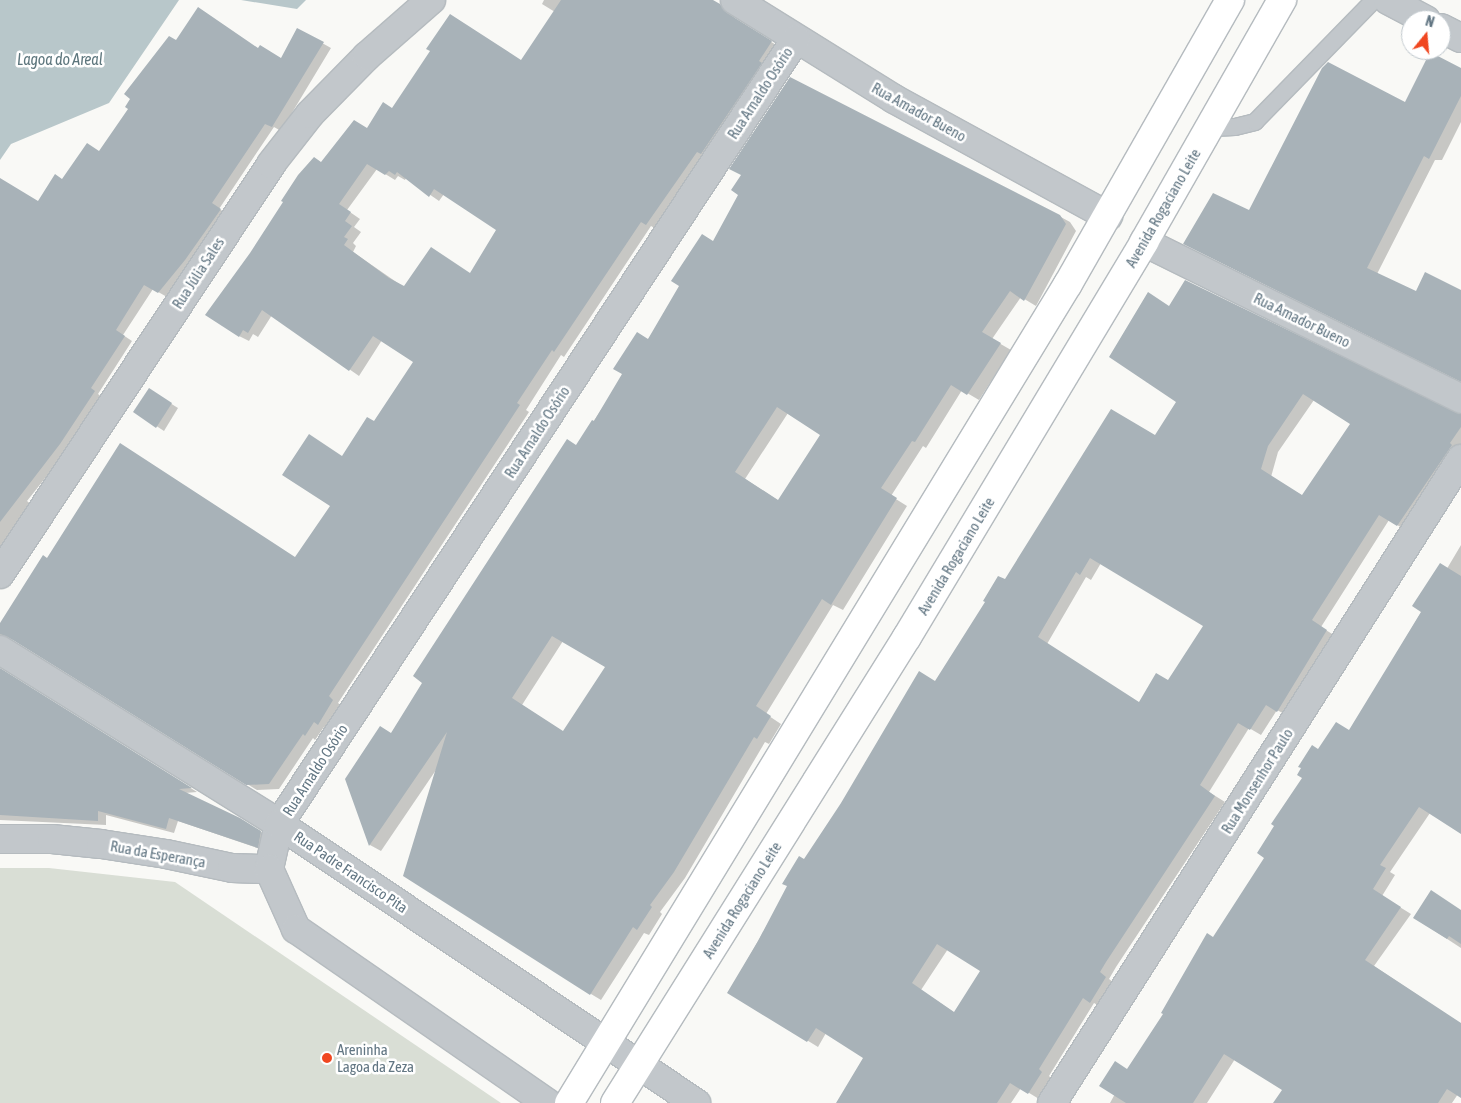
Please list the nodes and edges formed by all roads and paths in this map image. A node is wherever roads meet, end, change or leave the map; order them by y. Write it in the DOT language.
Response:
graph roads {
  1 [pos="431,0"];
  2 [pos="735,0"];
  3 [pos="1230,0"];
  4 [pos="1282,0"];
  5 [pos="1374,0"];
  6 [pos="1388,0"];
  7 [pos="1407,10"];
  8 [pos="796,39"];
  9 [pos="1209,128"];
  10 [pos="1108,216"];
  11 [pos="1144,242"];
  12 [pos="1461,399"];
  13 [pos="1461,459"];
  14 [pos="0,574"];
  15 [pos="0,650"];
  16 [pos="279,824"];
  17 [pos="0,839"];
  18 [pos="269,869"];
  19 [pos="608,1042"];
  20 [pos="638,1065"];
  21 [pos="547,1103"];
  22 [pos="569,1103"];
  23 [pos="615,1103"];
  24 [pos="696,1103"];
  25 [pos="1052,1103"];
  1 -- 14 [label="street, Rua Júlia Sales"];
  2 -- 8 [label="street, Rua Amador Bueno"];
  3 -- 10 [label="main road"];
  4 -- 9 [label="main road, Avenida Rogaciano Leite"];
  5 -- 9 [label="lane"];
  6 -- 7 [label="street"];
  8 -- 10 [label="street, Rua Amador Bueno"];
  8 -- 16 [label="street, Rua Arnaldo Osório"];
  9 -- 11 [label="main road, Avenida Rogaciano Leite"];
  10 -- 19 [label="main road"];
  11 -- 12 [label="street, Rua Amador Bueno"];
  11 -- 20 [label="main road, Avenida Rogaciano Leite"];
  13 -- 25 [label="street, Rua Monsenhor Paulo"];
  15 -- 16 [label="street, Rua Padre Francisco Pita"];
  16 -- 18 [label="street"];
  16 -- 19 [label="street, Rua Padre Francisco Pita"];
  17 -- 18 [label="street, Rua da Esperança"];
  18 -- 21 [label="street"];
  19 -- 20 [label="street, Rua Padre Francisco Pita"];
  19 -- 22 [label="main road"];
  20 -- 23 [label="main road, Avenida Rogaciano Leite"];
  20 -- 24 [label="street, Rua Padre Francisco Pita"];
}
